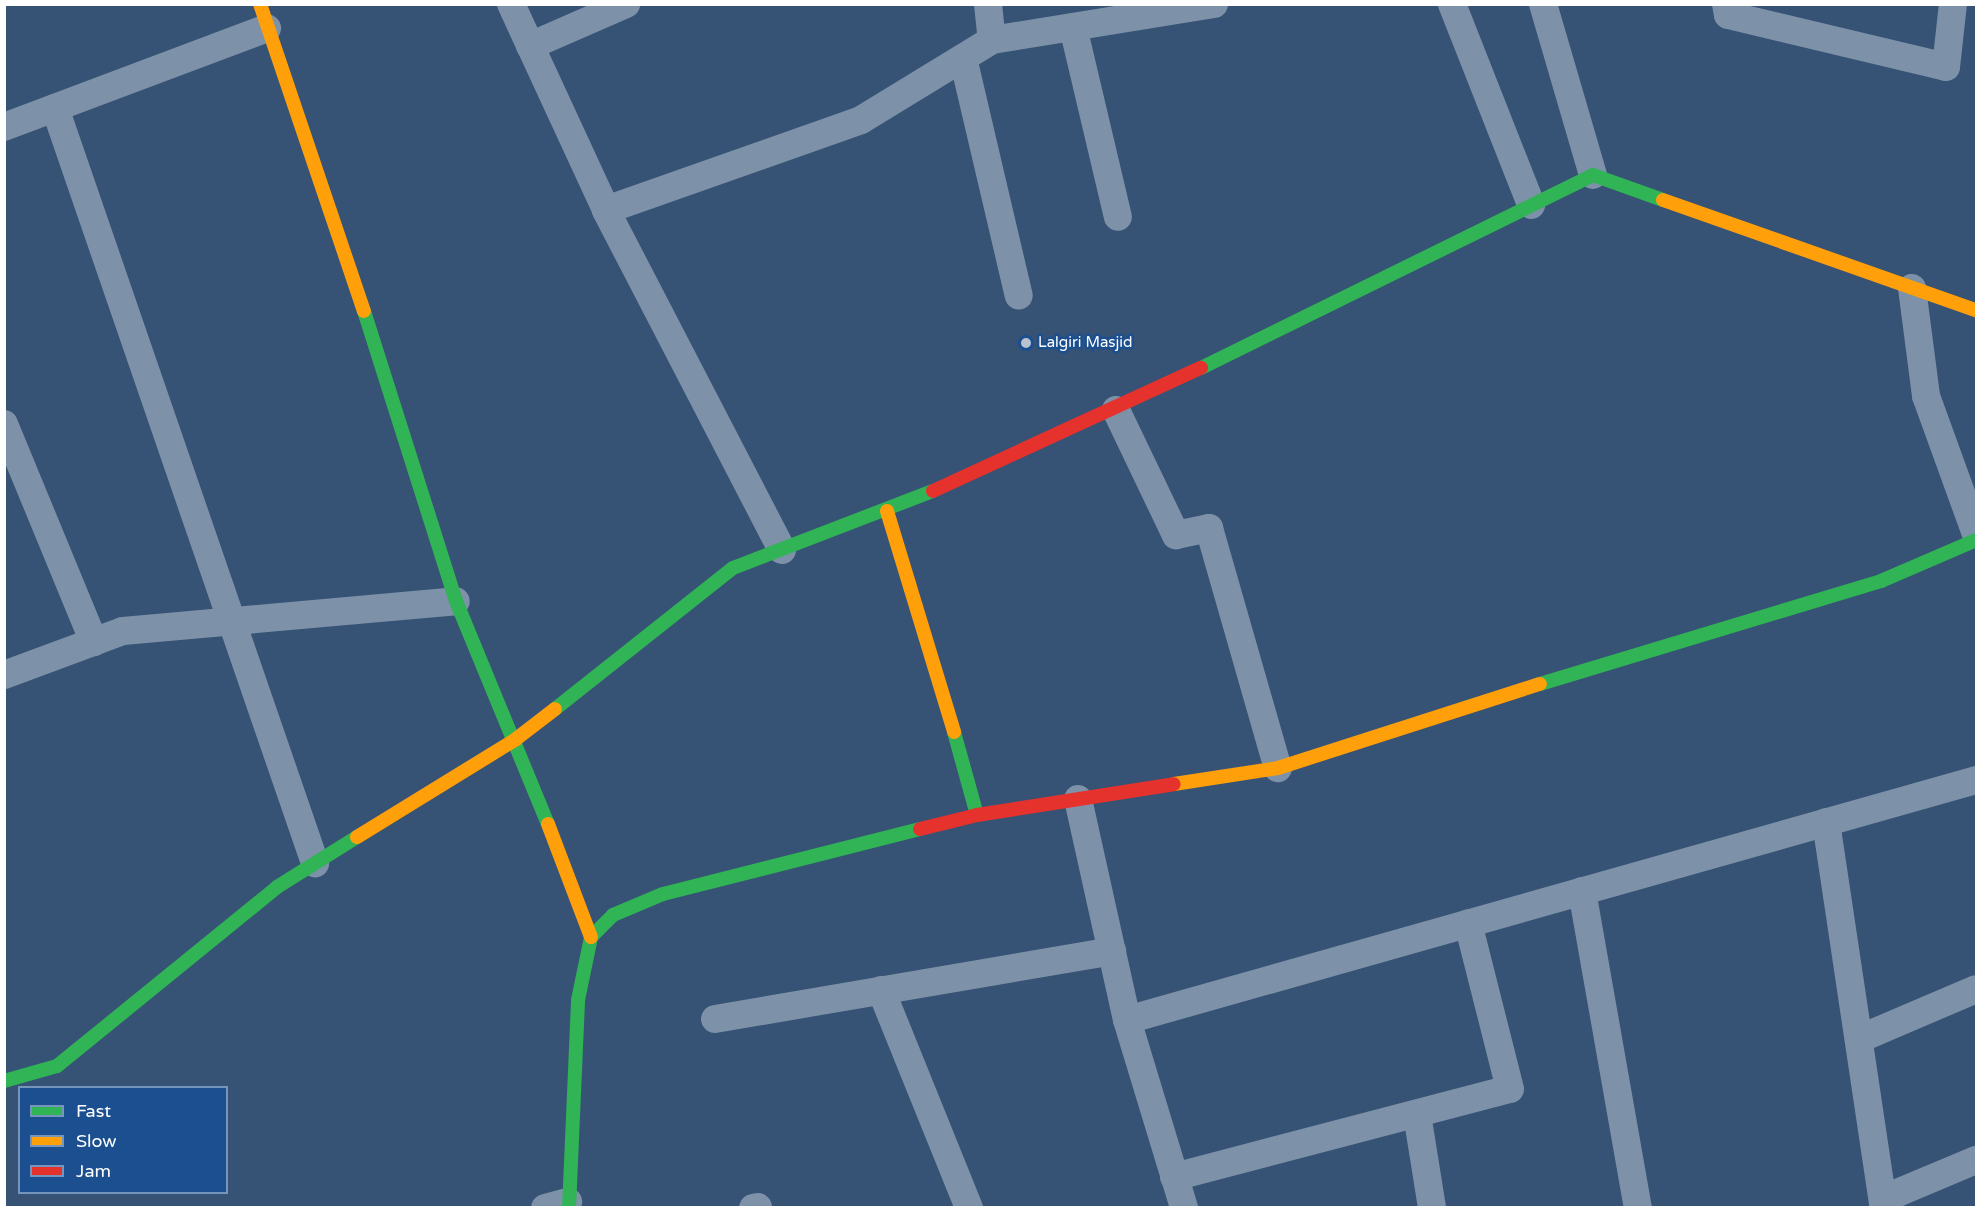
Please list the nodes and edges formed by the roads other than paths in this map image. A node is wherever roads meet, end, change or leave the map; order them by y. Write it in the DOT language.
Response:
graph roads {
  1 [pos="511,4"];
  2 [pos="626,4"];
  3 [pos="988,4"];
  4 [pos="1214,4"];
  5 [pos="1452,4"];
  6 [pos="1543,4"];
  7 [pos="1726,4"];
  8 [pos="1953,4"];
  9 [pos="264,16"];
  10 [pos="1073,27"];
  11 [pos="992,40"];
  12 [pos="530,46"];
  13 [pos="963,58"];
  14 [pos="56,108"];
  15 [pos="4,127"];
  16 [pos="1593,175"];
  17 [pos="1531,205"];
  18 [pos="606,210"];
  19 [pos="1118,217"];
  20 [pos="1912,288"];
  21 [pos="1019,296"];
  22 [pos="1977,310"];
  23 [pos="1116,410"];
  24 [pos="4,424"];
  25 [pos="10,454"];
  26 [pos="887,511"];
  27 [pos="1977,534"];
  28 [pos="1977,540"];
  29 [pos="782,550"];
  30 [pos="456,602"];
  31 [pos="229,622"];
  32 [pos="94,642"];
  33 [pos="4,675"];
  34 [pos="516,739"];
  35 [pos="1278,768"];
  36 [pos="1977,780"];
  37 [pos="1078,799"];
  38 [pos="977,814"];
  39 [pos="1826,822"];
  40 [pos="315,863"];
  41 [pos="1582,891"];
  42 [pos="1468,923"];
  43 [pos="591,937"];
  44 [pos="1112,951"];
  45 [pos="1977,989"];
  46 [pos="881,990"];
  47 [pos="715,1019"];
  48 [pos="1127,1020"];
  49 [pos="1859,1039"];
  50 [pos="4,1081"];
  51 [pos="1418,1114"];
  52 [pos="1977,1160"];
  53 [pos="1174,1177"];
  54 [pos="1884,1203"];
  55 [pos="561,1206"];
  56 [pos="969,1208"];
  57 [pos="1184,1208"];
  58 [pos="1432,1208"];
  59 [pos="1638,1208"];
  1 -- 12 [label="street"];
  2 -- 12 [label="street"];
  3 -- 11 [label="street"];
  4 -- 10 [label="street"];
  5 -- 17 [label="street"];
  6 -- 16 [label="street"];
  7 -- 8 [label="street"];
  9 -- 14 [label="street"];
  9 -- 30 [label="street"];
  10 -- 11 [label="street"];
  10 -- 19 [label="street"];
  11 -- 13 [label="street"];
  12 -- 18 [label="street"];
  13 -- 18 [label="street"];
  13 -- 21 [label="street"];
  14 -- 15 [label="street"];
  14 -- 31 [label="street"];
  16 -- 17 [label="street"];
  16 -- 20 [label="street"];
  17 -- 23 [label="street"];
  18 -- 29 [label="street"];
  20 -- 22 [label="street"];
  20 -- 27 [label="street"];
  23 -- 26 [label="street"];
  23 -- 35 [label="street"];
  24 -- 25 [label="street"];
  25 -- 32 [label="street"];
  26 -- 29 [label="street"];
  26 -- 38 [label="street"];
  28 -- 35 [label="street"];
  29 -- 34 [label="street"];
  30 -- 31 [label="street"];
  30 -- 34 [label="street"];
  31 -- 32 [label="street"];
  31 -- 40 [label="street"];
  32 -- 33 [label="street"];
  34 -- 40 [label="street"];
  34 -- 43 [label="street"];
  35 -- 37 [label="street"];
  36 -- 39 [label="street"];
  37 -- 38 [label="street"];
  37 -- 44 [label="street"];
  38 -- 43 [label="street"];
  39 -- 41 [label="street"];
  39 -- 49 [label="street"];
  40 -- 50 [label="street"];
  41 -- 42 [label="street"];
  41 -- 59 [label="street"];
  42 -- 48 [label="street"];
  42 -- 51 [label="street"];
  43 -- 55 [label="street"];
  44 -- 46 [label="street"];
  44 -- 48 [label="street"];
  45 -- 49 [label="street"];
  46 -- 47 [label="street"];
  46 -- 56 [label="street"];
  48 -- 53 [label="street"];
  49 -- 54 [label="street"];
  51 -- 53 [label="street"];
  51 -- 58 [label="street"];
  52 -- 54 [label="street"];
  53 -- 57 [label="street"];
}
